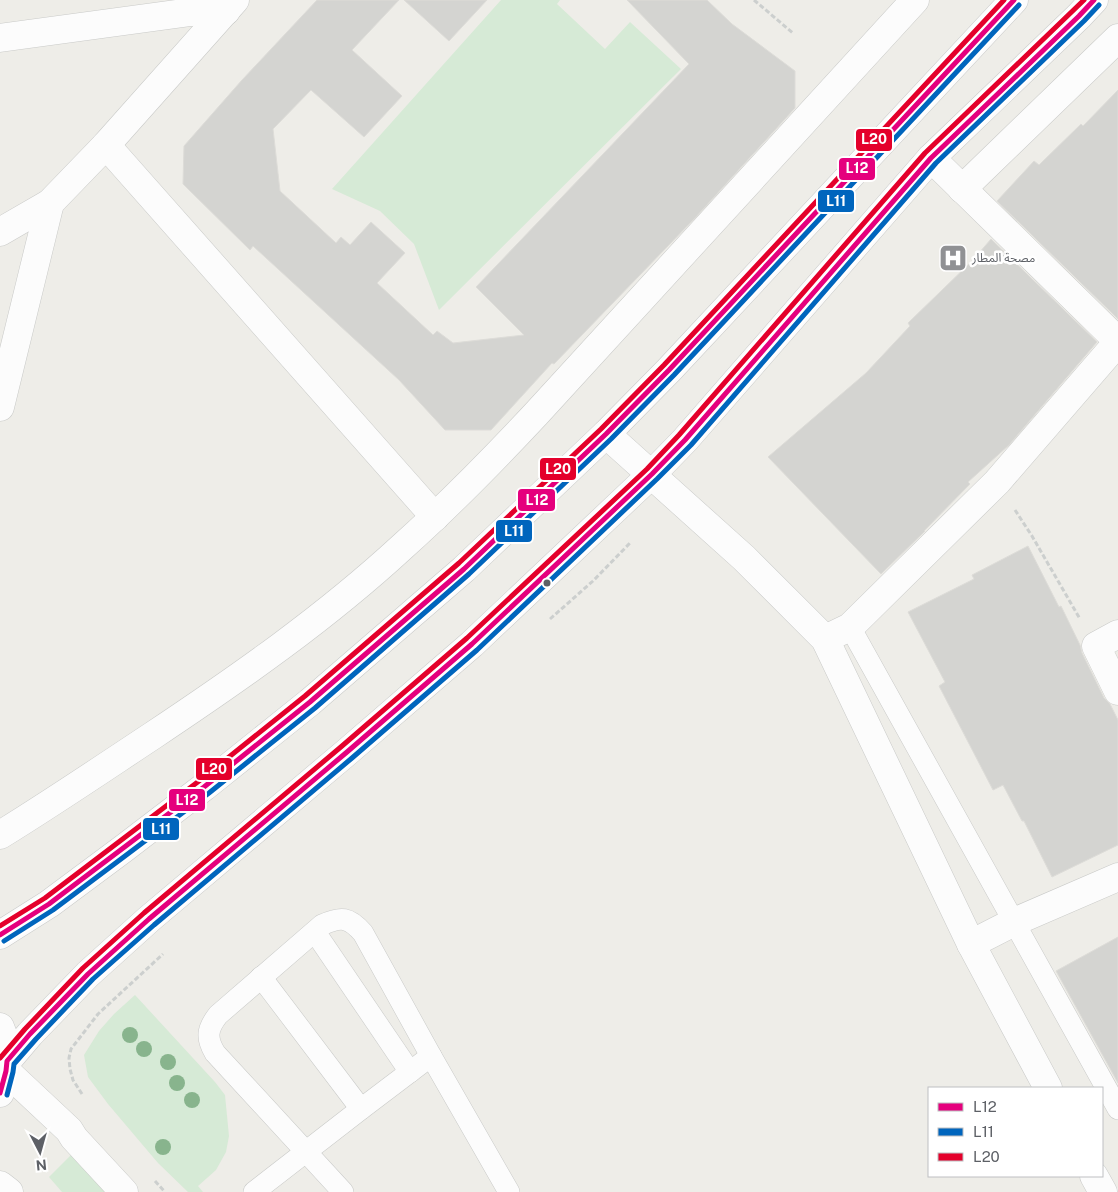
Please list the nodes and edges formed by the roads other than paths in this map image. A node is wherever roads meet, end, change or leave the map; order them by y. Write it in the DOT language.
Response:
graph roads {
  1 [pos="916,0"];
  2 [pos="1014,0"];
  3 [pos="1094,0"];
  4 [pos="231,5"];
  5 [pos="190,6"];
  6 [pos="0,38"];
  7 [pos="1118,38"];
  8 [pos="106,145"];
  9 [pos="931,158"];
  10 [pos="962,189"];
  11 [pos="50,203"];
  12 [pos="0,232"];
  13 [pos="1118,342"];
  14 [pos="0,407"];
  15 [pos="606,434"];
  16 [pos="652,474"];
  17 [pos="435,517"];
  18 [pos="850,627"];
  19 [pos="825,639"];
  20 [pos="1107,640"];
  21 [pos="1118,691"];
  22 [pos="0,835"];
  23 [pos="1118,878"];
  24 [pos="1014,922"];
  25 [pos="315,932"];
  26 [pos="0,935"];
  27 [pos="971,944"];
  28 [pos="261,977"];
  29 [pos="0,1027"];
  30 [pos="431,1056"];
  31 [pos="410,1072"];
  32 [pos="4,1075"];
  33 [pos="1047,1087"];
  34 [pos="361,1108"];
  35 [pos="1118,1109"];
  36 [pos="306,1151"];
  37 [pos="1095,1177"];
  38 [pos="0,1185"];
  39 [pos="8,1192"];
  40 [pos="124,1192"];
  41 [pos="254,1192"];
  42 [pos="343,1192"];
  43 [pos="509,1192"];
  44 [pos="1103,1192"];
  1 -- 17 [label="street"];
  2 -- 15 [label="street"];
  3 -- 9 [label="street"];
  4 -- 5 [label="street"];
  4 -- 8 [label="street"];
  5 -- 6 [label="street"];
  7 -- 10 [label="street"];
  8 -- 11 [label="street"];
  8 -- 17 [label="street"];
  9 -- 10 [label="street"];
  9 -- 16 [label="street"];
  10 -- 13 [label="street"];
  11 -- 12 [label="street"];
  11 -- 14 [label="street"];
  13 -- 18 [label="street"];
  15 -- 16 [label="street"];
  15 -- 26 [label="street"];
  16 -- 19 [label="street"];
  16 -- 32 [label="street"];
  17 -- 22 [label="street"];
  18 -- 19 [label="street"];
  18 -- 24 [label="lane"];
  19 -- 27 [label="street"];
  20 -- 21 [label="street"];
  23 -- 24 [label="street"];
  24 -- 27 [label="street"];
  24 -- 35 [label="lane"];
  25 -- 28 [label="lane"];
  25 -- 30 [label="lane"];
  25 -- 31 [label="lane"];
  27 -- 33 [label="street"];
  28 -- 34 [label="lane"];
  28 -- 36 [label="lane"];
  29 -- 32 [label="street"];
  30 -- 31 [label="lane"];
  30 -- 43 [label="lane"];
  31 -- 34 [label="lane"];
  32 -- 40 [label="street"];
  34 -- 36 [label="lane"];
  36 -- 41 [label="lane"];
  36 -- 42 [label="lane"];
  37 -- 44 [label="street"];
  38 -- 39 [label="street"];
}
